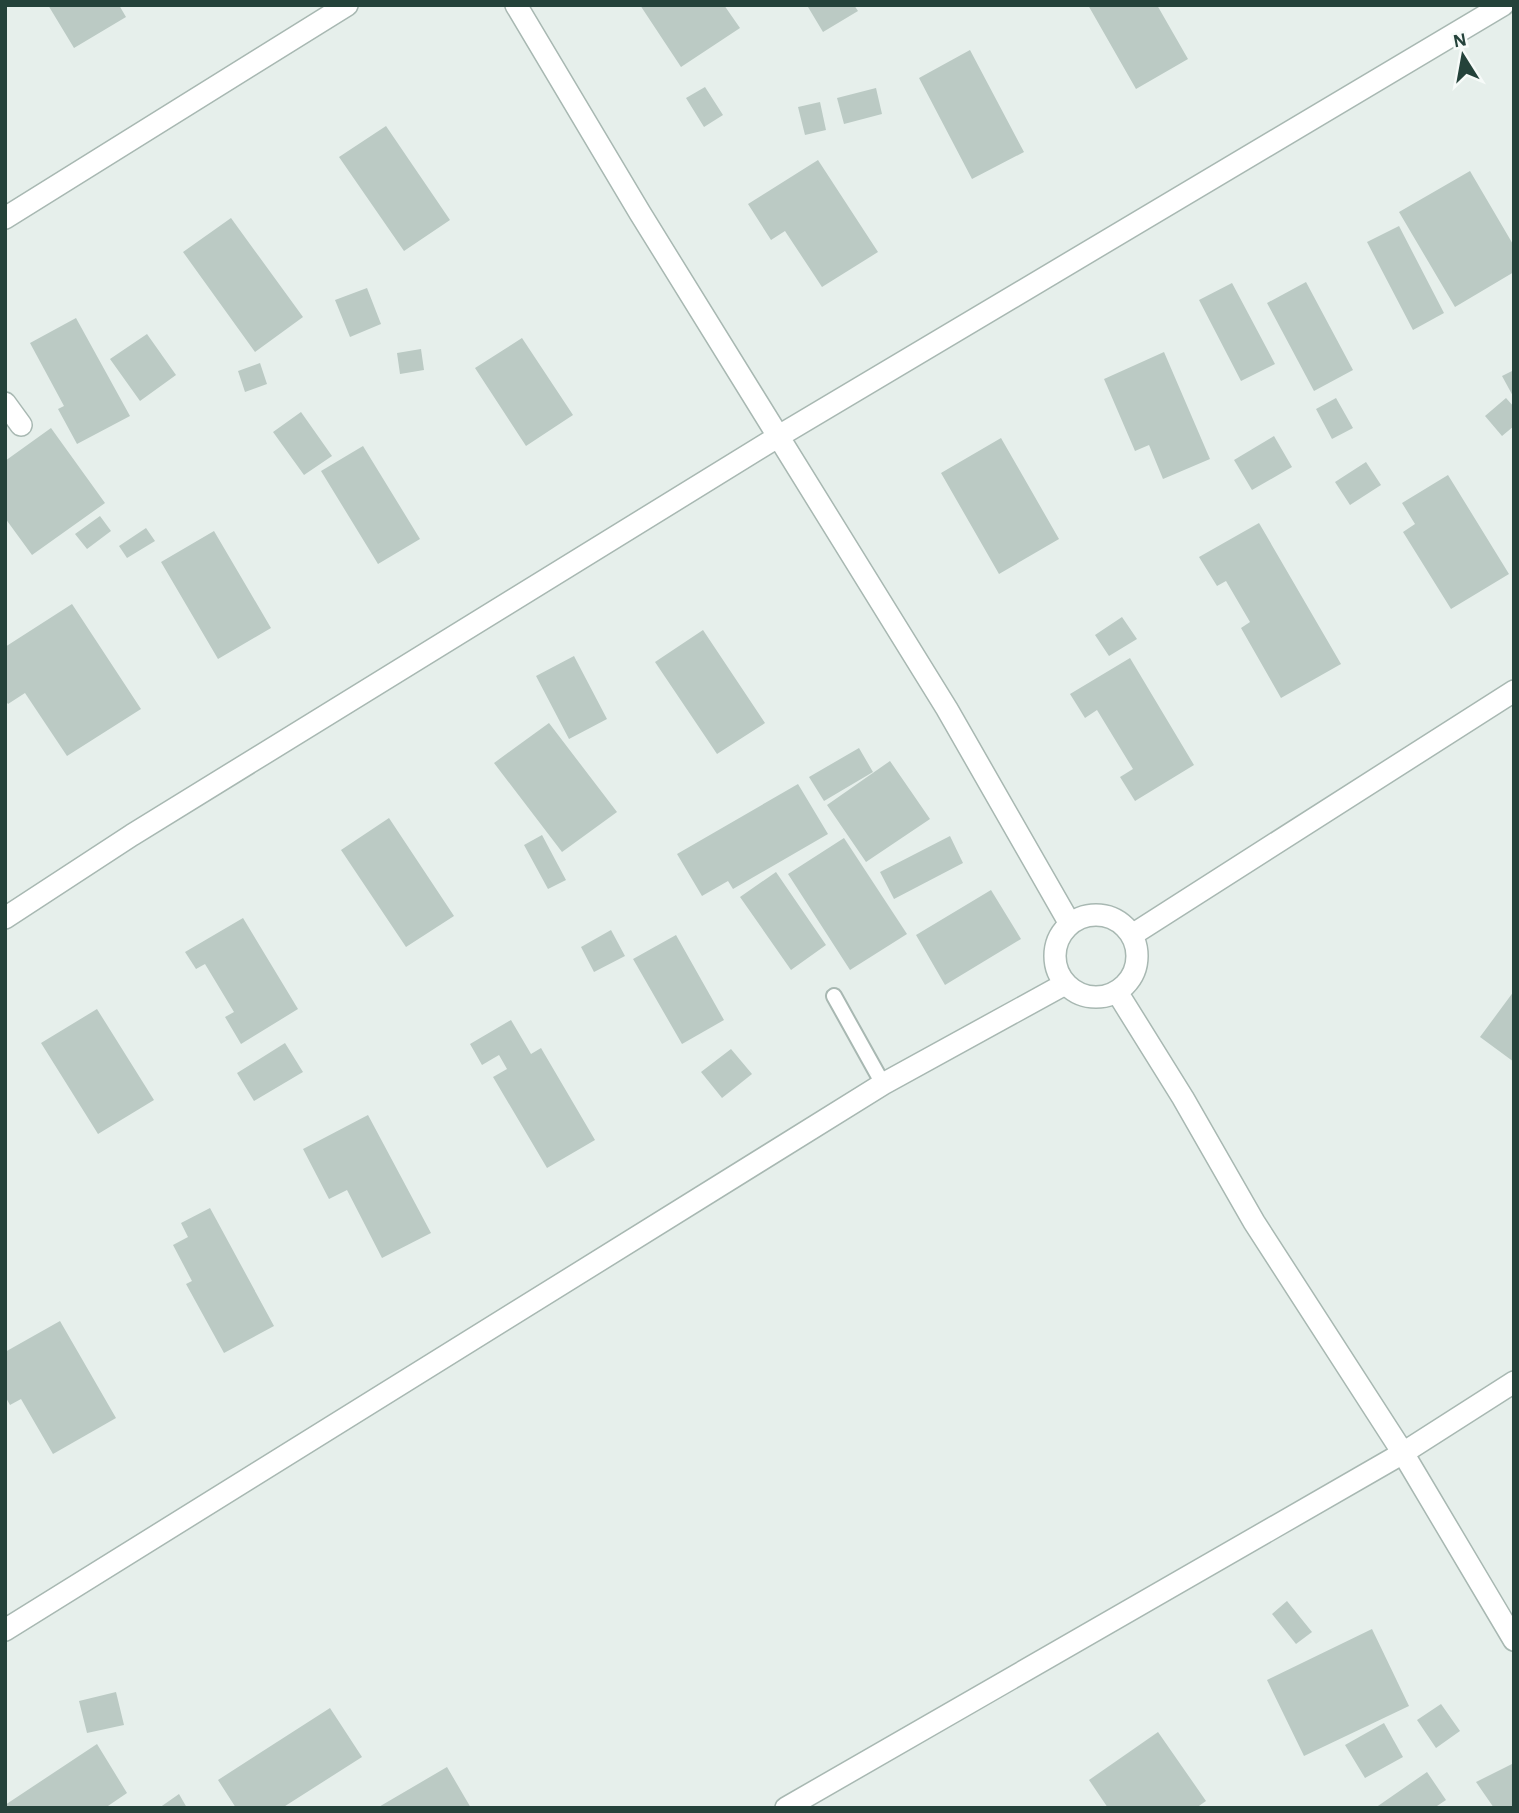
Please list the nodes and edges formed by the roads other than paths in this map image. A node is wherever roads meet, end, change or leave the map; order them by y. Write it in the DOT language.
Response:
graph roads {
  1 [pos="348,5"];
  2 [pos="516,5"];
  3 [pos="1503,5"];
  4 [pos="5,218"];
  5 [pos="5,403"];
  6 [pos="21,425"];
  7 [pos="779,436"];
  8 [pos="1514,691"];
  9 [pos="5,918"];
  10 [pos="1070,924"];
  11 [pos="1132,935"];
  12 [pos="1065,984"];
  13 [pos="1117,992"];
  14 [pos="834,996"];
  15 [pos="883,1084"];
  16 [pos="1514,1382"];
  17 [pos="1403,1453"];
  18 [pos="5,1630"];
  19 [pos="1514,1640"];
  20 [pos="786,1808"];
  1 -- 4 [label="street"];
  2 -- 7 [label="street"];
  3 -- 7 [label="street"];
  5 -- 6 [label="street"];
  7 -- 9 [label="street"];
  7 -- 10 [label="street"];
  8 -- 11 [label="street"];
  10 -- 11 [label="street"];
  10 -- 12 [label="street"];
  11 -- 13 [label="street"];
  12 -- 13 [label="street"];
  12 -- 15 [label="street"];
  13 -- 17 [label="street"];
  14 -- 15 [label="lane"];
  15 -- 18 [label="street"];
  16 -- 17 [label="street"];
  17 -- 19 [label="street"];
  17 -- 20 [label="street"];
}
